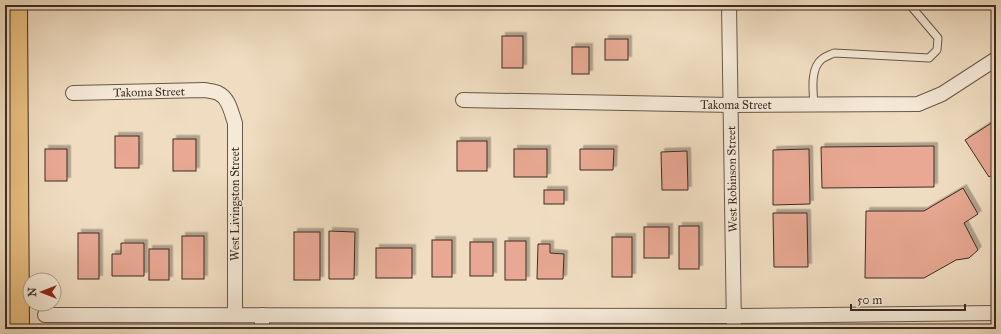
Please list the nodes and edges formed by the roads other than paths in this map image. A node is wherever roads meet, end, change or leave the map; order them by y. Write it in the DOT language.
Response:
graph roads {
  1 [pos="16,5"];
  2 [pos="729,5"];
  3 [pos="910,5"];
  4 [pos="996,59"];
  5 [pos="73,93"];
  6 [pos="223,96"];
  7 [pos="463,100"];
  8 [pos="814,104"];
  9 [pos="731,105"];
  10 [pos="996,312"];
  11 [pos="235,315"];
  12 [pos="45,316"];
  13 [pos="262,322"];
  14 [pos="734,323"];
  15 [pos="18,329"];
  1 -- 15 [label="highway"];
  2 -- 9 [label="street, West Robinson Street"];
  3 -- 8 [label="lane"];
  4 -- 8 [label="street, Takoma Street"];
  5 -- 6 [label="street, Takoma Street"];
  6 -- 11 [label="street, West Livingston Street"];
  7 -- 9 [label="street, Takoma Street"];
  8 -- 9 [label="street, Takoma Street"];
  9 -- 14 [label="street, West Robinson Street"];
  10 -- 14 [label="street"];
  11 -- 12 [label="street"];
  11 -- 13 [label="street"];
  13 -- 14 [label="street"];
}
